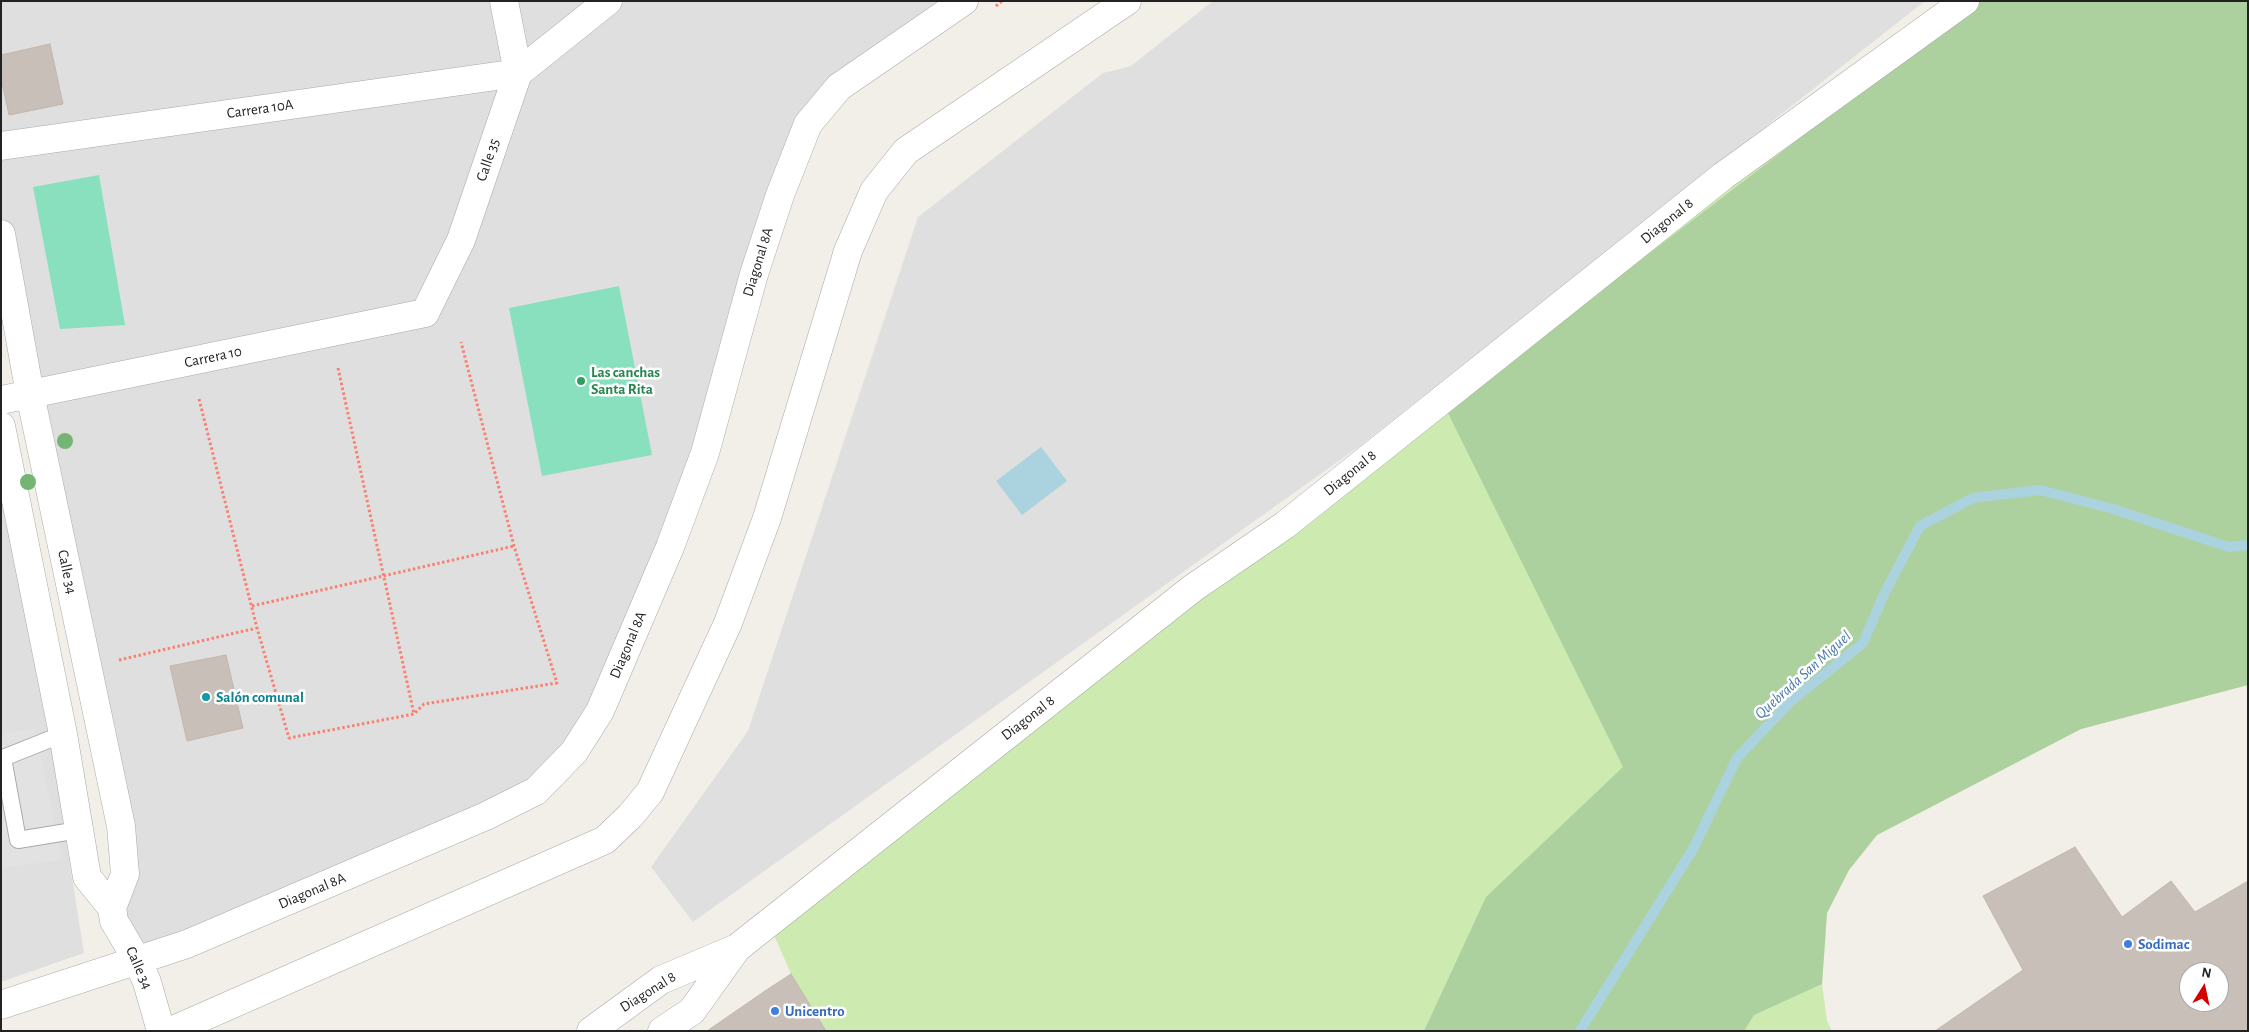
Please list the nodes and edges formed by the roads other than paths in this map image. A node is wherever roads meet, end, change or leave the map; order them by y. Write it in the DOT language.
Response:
graph roads {
  1 [pos="504,1"];
  2 [pos="608,1"];
  3 [pos="964,1"];
  4 [pos="1126,1"];
  5 [pos="1965,1"];
  6 [pos="518,73"];
  7 [pos="1,146"];
  8 [pos="1,234"];
  9 [pos="425,312"];
  10 [pos="30,394"];
  11 [pos="1,400"];
  12 [pos="1,426"];
  13 [pos="64,734"];
  14 [pos="80,830"];
  15 [pos="112,908"];
  16 [pos="737,948"];
  17 [pos="137,960"];
  18 [pos="1,1005"];
  19 [pos="161,1031"];
  20 [pos="170,1031"];
  21 [pos="591,1031"];
  22 [pos="662,1031"];
  1 -- 6 [label="street, Calle 35"];
  2 -- 6 [label="street"];
  3 -- 17 [label="street, Diagonal 8A"];
  4 -- 20 [label="street"];
  5 -- 16 [label="street, Diagonal 8"];
  6 -- 7 [label="street, Carrera 10A"];
  6 -- 9 [label="street, Calle 35"];
  8 -- 10 [label="street, Calle 34"];
  9 -- 10 [label="street, Carrera 10"];
  10 -- 11 [label="street, Carrera 10"];
  10 -- 15 [label="street, Calle 34"];
  12 -- 13 [label="street, Calle 34"];
  13 -- 14 [label="street, Calle 34"];
  13 -- 14 [label="lane"];
  14 -- 15 [label="street, Calle 34"];
  15 -- 17 [label="street, Calle 34"];
  16 -- 21 [label="street, Diagonal 8"];
  16 -- 22 [label="street, Diagonal 8"];
  17 -- 18 [label="street, Diagonal 8A"];
  17 -- 19 [label="street, Calle 34"];
}
